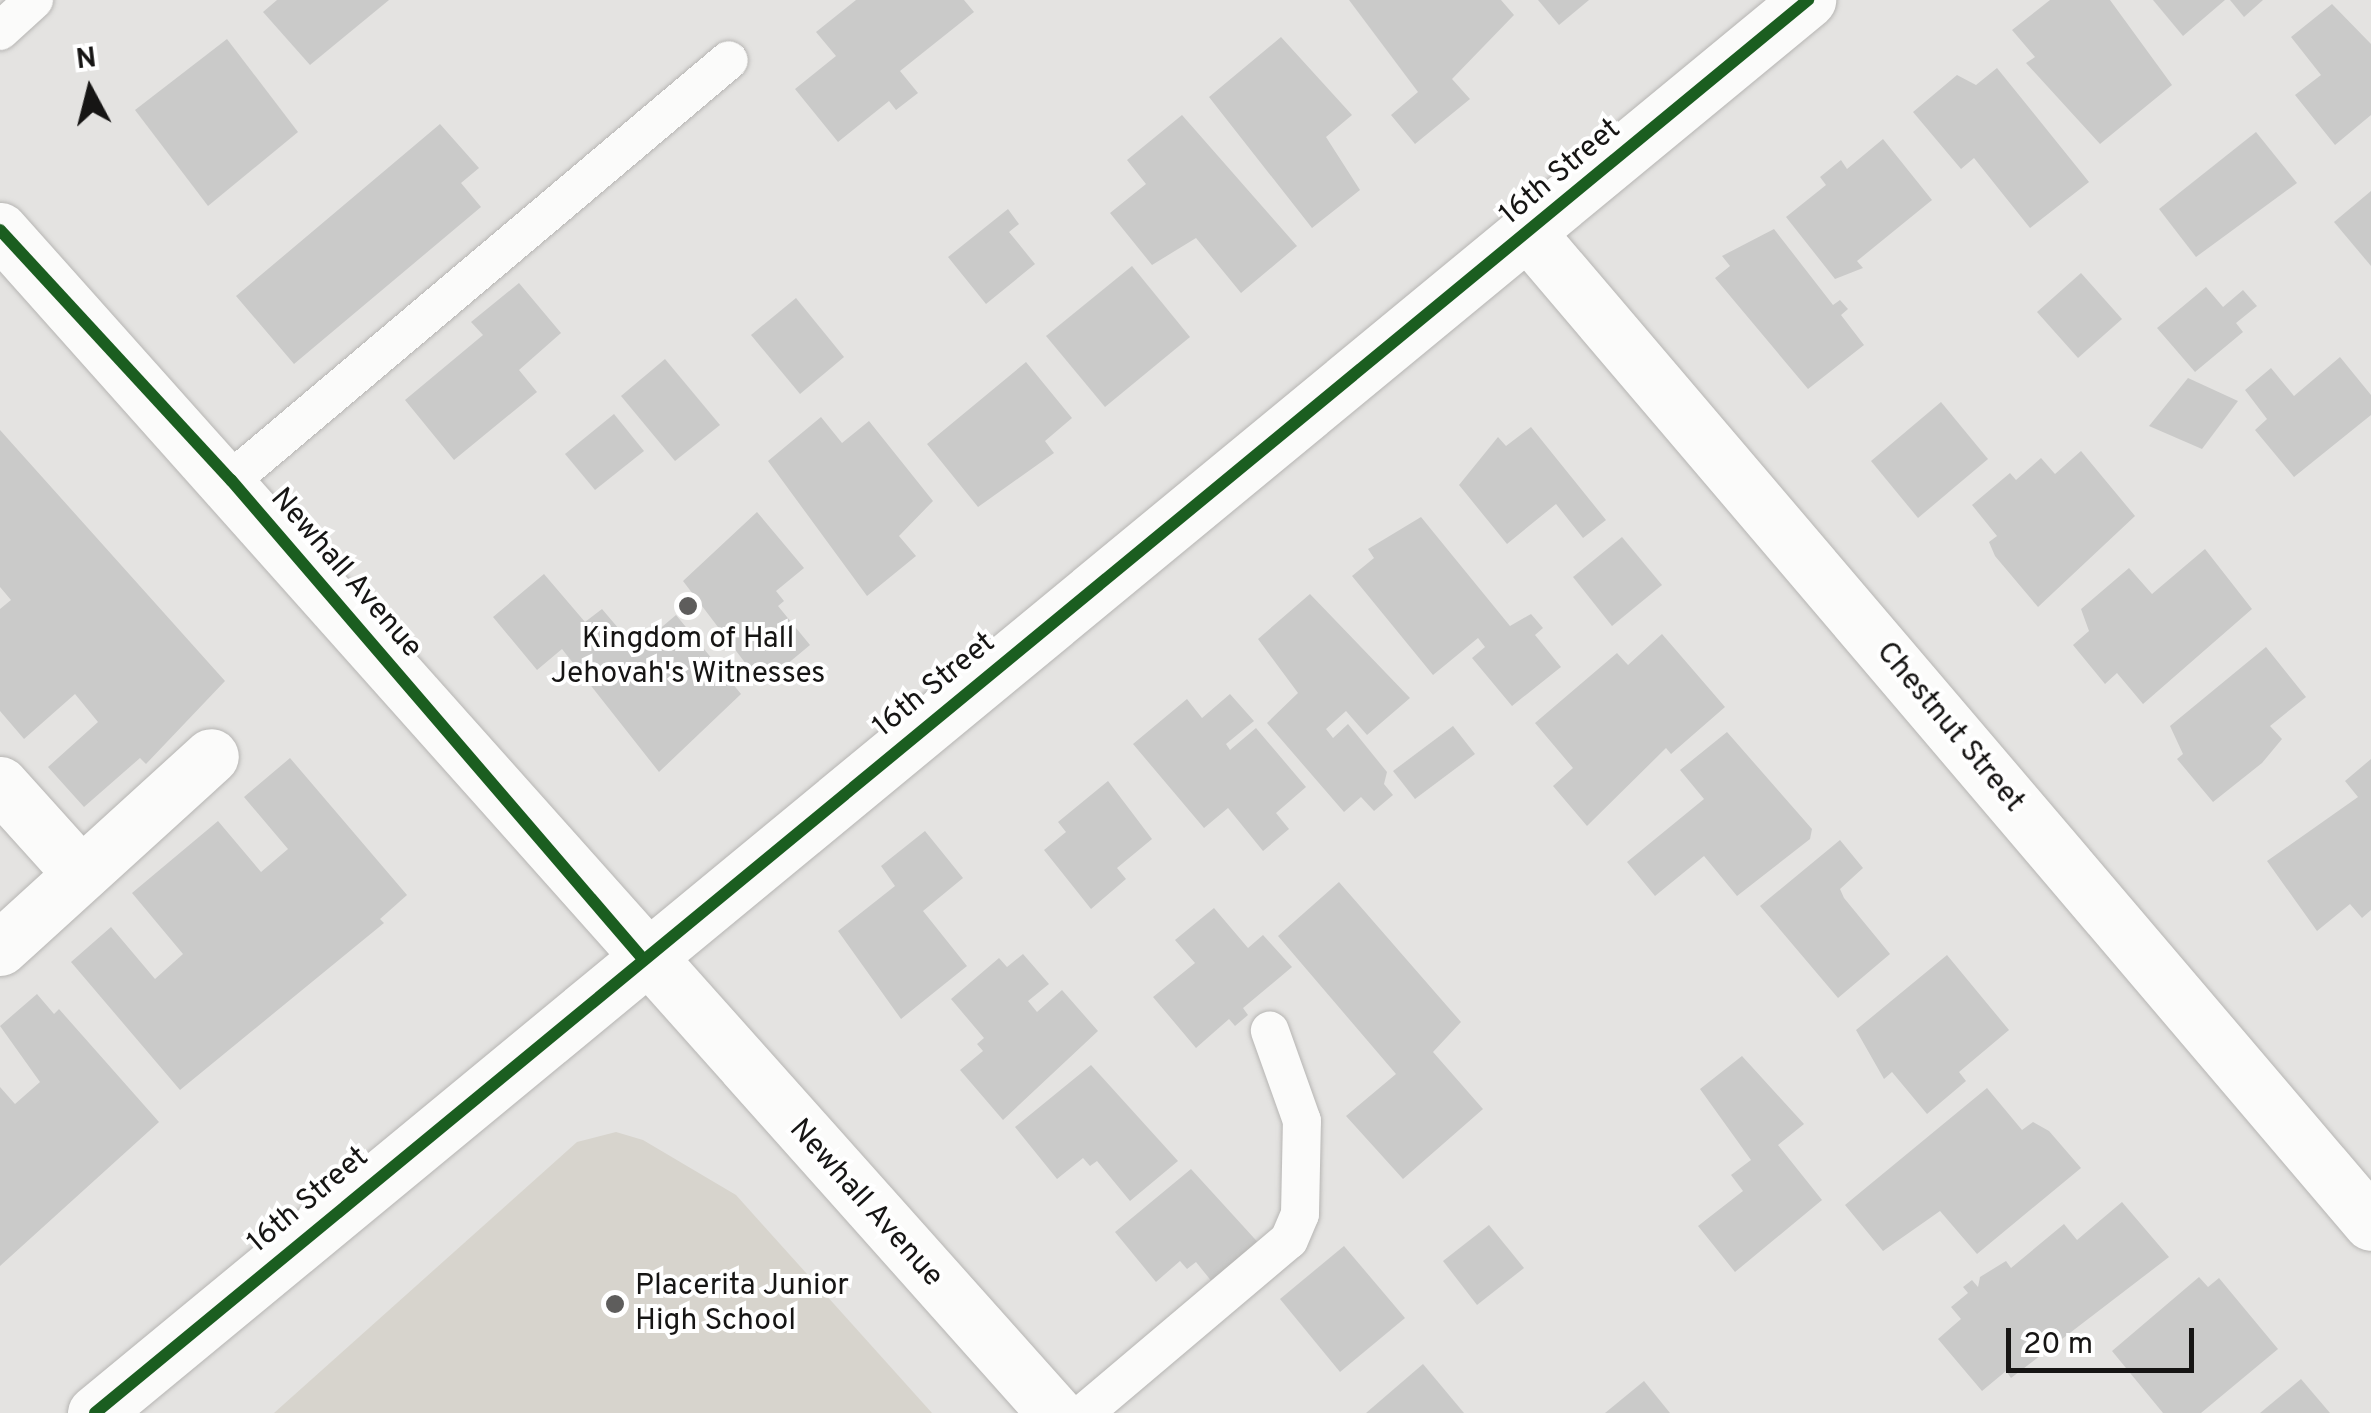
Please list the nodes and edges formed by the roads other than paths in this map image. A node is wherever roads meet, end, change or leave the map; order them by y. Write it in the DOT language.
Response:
graph roads {
  1 [pos="34,0"];
  2 [pos="1808,0"];
  3 [pos="0,31"];
  4 [pos="729,60"];
  5 [pos="0,230"];
  6 [pos="1528,233"];
  7 [pos="231,480"];
  8 [pos="212,756"];
  9 [pos="0,784"];
  10 [pos="81,874"];
  11 [pos="0,948"];
  12 [pos="643,960"];
  13 [pos="1270,1031"];
  14 [pos="2371,1223"];
  15 [pos="95,1413"];
  16 [pos="1056,1413"];
  17 [pos="1084,1413"];
  1 -- 3 [label="lane"];
  2 -- 6 [label="street, 16th Street"];
  4 -- 7 [label="lane"];
  5 -- 7 [label="street, Newhall Avenue"];
  6 -- 12 [label="street, 16th Street"];
  6 -- 14 [label="street, Chestnut Street"];
  7 -- 12 [label="street, Newhall Avenue"];
  8 -- 10 [label="street"];
  9 -- 10 [label="street"];
  10 -- 11 [label="street"];
  12 -- 15 [label="street, 16th Street"];
  12 -- 16 [label="street, Newhall Avenue"];
  13 -- 17 [label="lane"];
}
